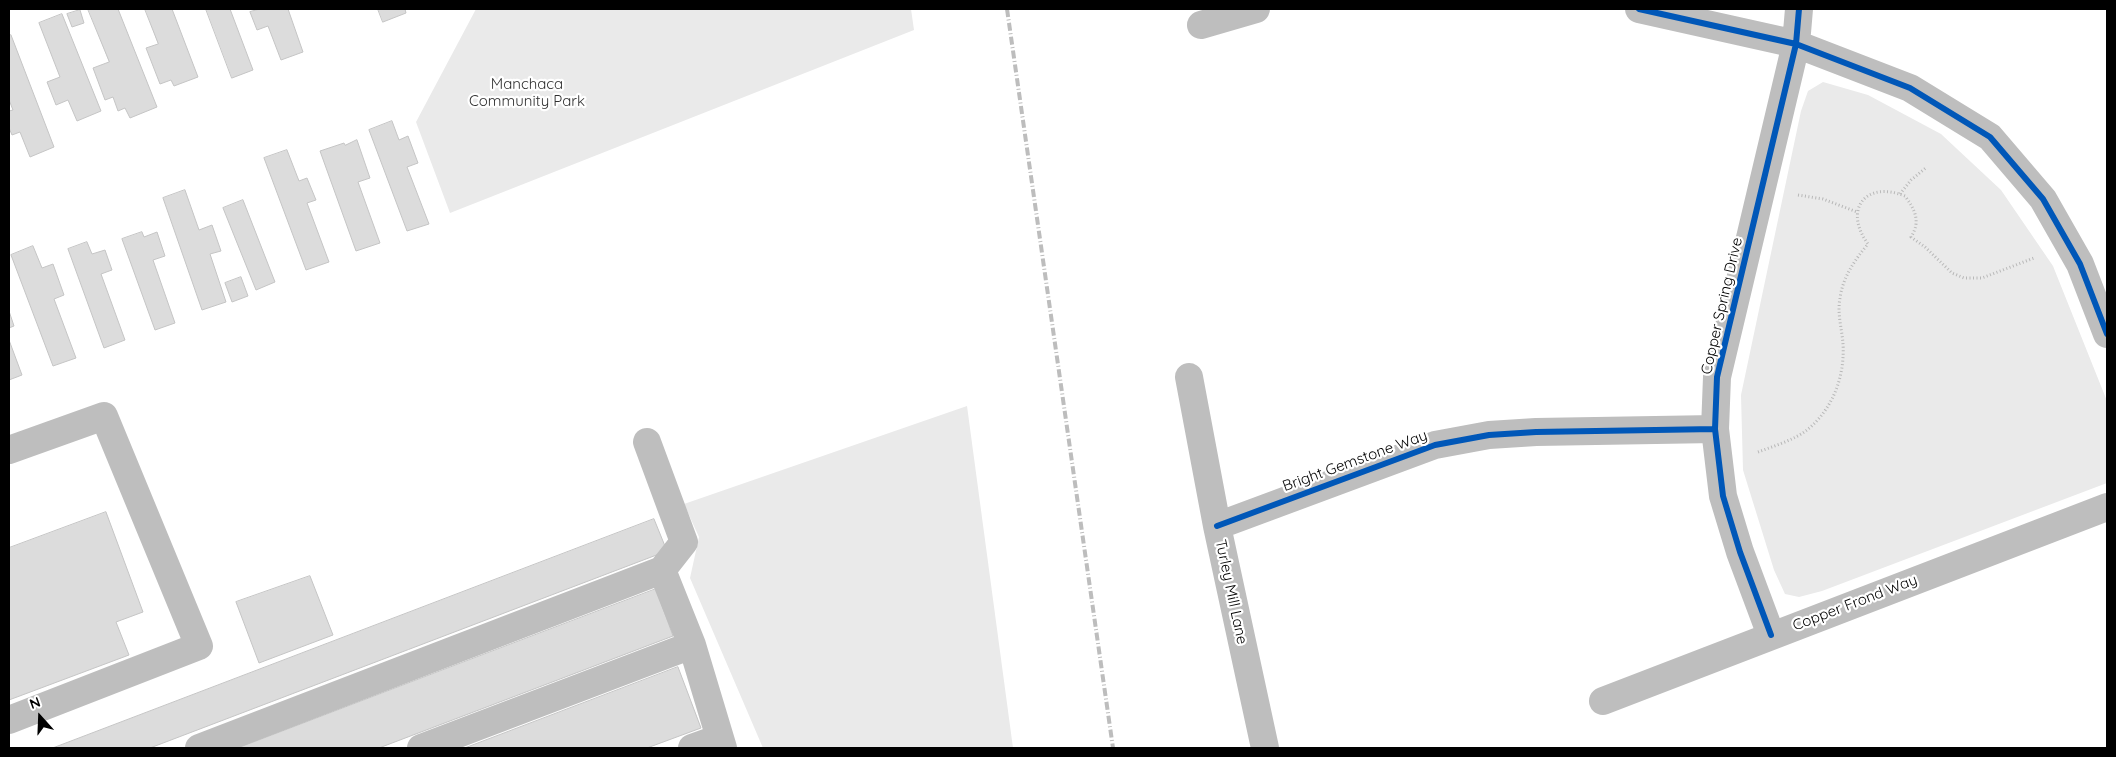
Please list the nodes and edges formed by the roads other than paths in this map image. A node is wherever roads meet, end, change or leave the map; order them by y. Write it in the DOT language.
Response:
graph roads {
  1 [pos="1256,9"];
  2 [pos="1639,9"];
  3 [pos="1799,9"];
  4 [pos="1201,25"];
  5 [pos="1796,44"];
  6 [pos="2107,334"];
  7 [pos="1189,377"];
  8 [pos="1715,429"];
  9 [pos="647,442"];
  10 [pos="9,450"];
  11 [pos="2107,506"];
  12 [pos="1217,526"];
  13 [pos="662,570"];
  14 [pos="1771,635"];
  15 [pos="692,644"];
  16 [pos="1603,701"];
  17 [pos="9,720"];
  18 [pos="722,743"];
  19 [pos="199,748"];
  20 [pos="421,748"];
  21 [pos="692,748"];
  22 [pos="1266,748"];
  1 -- 4 [label="street"];
  2 -- 5 [label="street"];
  3 -- 5 [label="street, Copper Spring Drive"];
  5 -- 6 [label="street"];
  5 -- 8 [label="street, Copper Spring Drive"];
  7 -- 12 [label="street, Turley Mill Lane"];
  8 -- 12 [label="street, Bright Gemstone Way"];
  8 -- 14 [label="street, Copper Spring Drive"];
  9 -- 13 [label="street"];
  10 -- 17 [label="street"];
  11 -- 14 [label="street, Copper Frond Way"];
  12 -- 22 [label="street, Turley Mill Lane"];
  13 -- 15 [label="street"];
  13 -- 19 [label="street"];
  14 -- 16 [label="street, Copper Frond Way"];
  15 -- 18 [label="street"];
  15 -- 20 [label="street"];
  18 -- 21 [label="street"];
}
